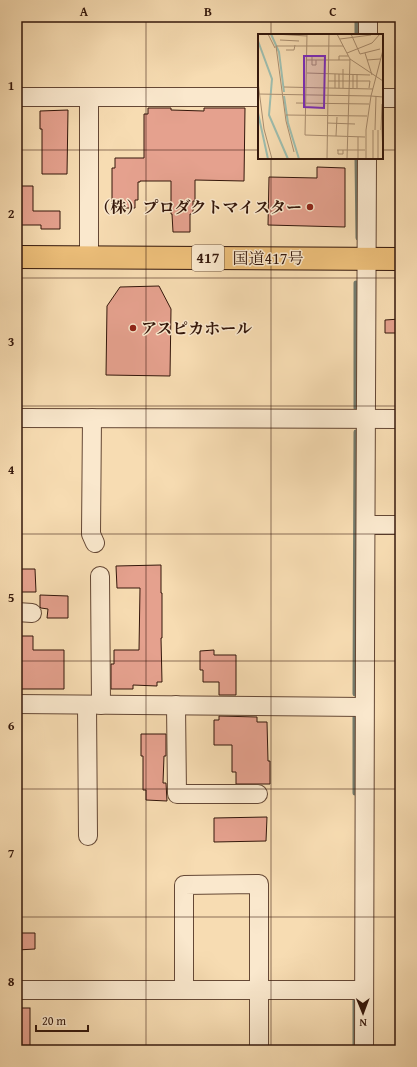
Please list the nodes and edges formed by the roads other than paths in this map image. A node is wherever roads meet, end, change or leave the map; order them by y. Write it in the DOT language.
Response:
graph roads {
  1 [pos="368,17"];
  2 [pos="368,34"];
  3 [pos="17,97"];
  4 [pos="89,97"];
  5 [pos="258,97"];
  6 [pos="383,98"];
  7 [pos="400,98"];
  8 [pos="368,159"];
  9 [pos="17,257"];
  10 [pos="89,257"];
  11 [pos="367,258"];
  12 [pos="400,259"];
  13 [pos="17,418"];
  14 [pos="92,418"];
  15 [pos="367,419"];
  16 [pos="400,419"];
  17 [pos="366,525"];
  18 [pos="400,525"];
  19 [pos="95,544"];
  20 [pos="100,576"];
  21 [pos="17,704"];
  22 [pos="94,705"];
  23 [pos="176,705"];
  24 [pos="364,707"];
  25 [pos="258,794"];
  26 [pos="88,836"];
  27 [pos="17,990"];
  28 [pos="184,990"];
  29 [pos="259,990"];
  30 [pos="364,990"];
  31 [pos="258,1050"];
  32 [pos="364,1050"];
  1 -- 2 [label="street"];
  3 -- 4 [label="street"];
  4 -- 5 [label="street"];
  4 -- 10 [label="street"];
  6 -- 7 [label="street"];
  8 -- 11 [label="street"];
  9 -- 10 [label="highway, 国道417号 / 417"];
  10 -- 11 [label="highway, 国道417号 / 417"];
  11 -- 12 [label="highway, 国道417号 / 417"];
  11 -- 15 [label="street"];
  13 -- 14 [label="street"];
  14 -- 15 [label="street"];
  14 -- 19 [label="street"];
  15 -- 16 [label="street"];
  15 -- 17 [label="street"];
  17 -- 18 [label="street"];
  17 -- 24 [label="street"];
  20 -- 22 [label="street"];
  21 -- 22 [label="street"];
  22 -- 23 [label="street"];
  22 -- 26 [label="street"];
  23 -- 24 [label="street"];
  23 -- 25 [label="street"];
  24 -- 30 [label="street"];
  27 -- 28 [label="street"];
  28 -- 29 [label="street"];
  28 -- 29 [label="street"];
  29 -- 30 [label="street"];
  29 -- 31 [label="street"];
  30 -- 32 [label="street"];
}
